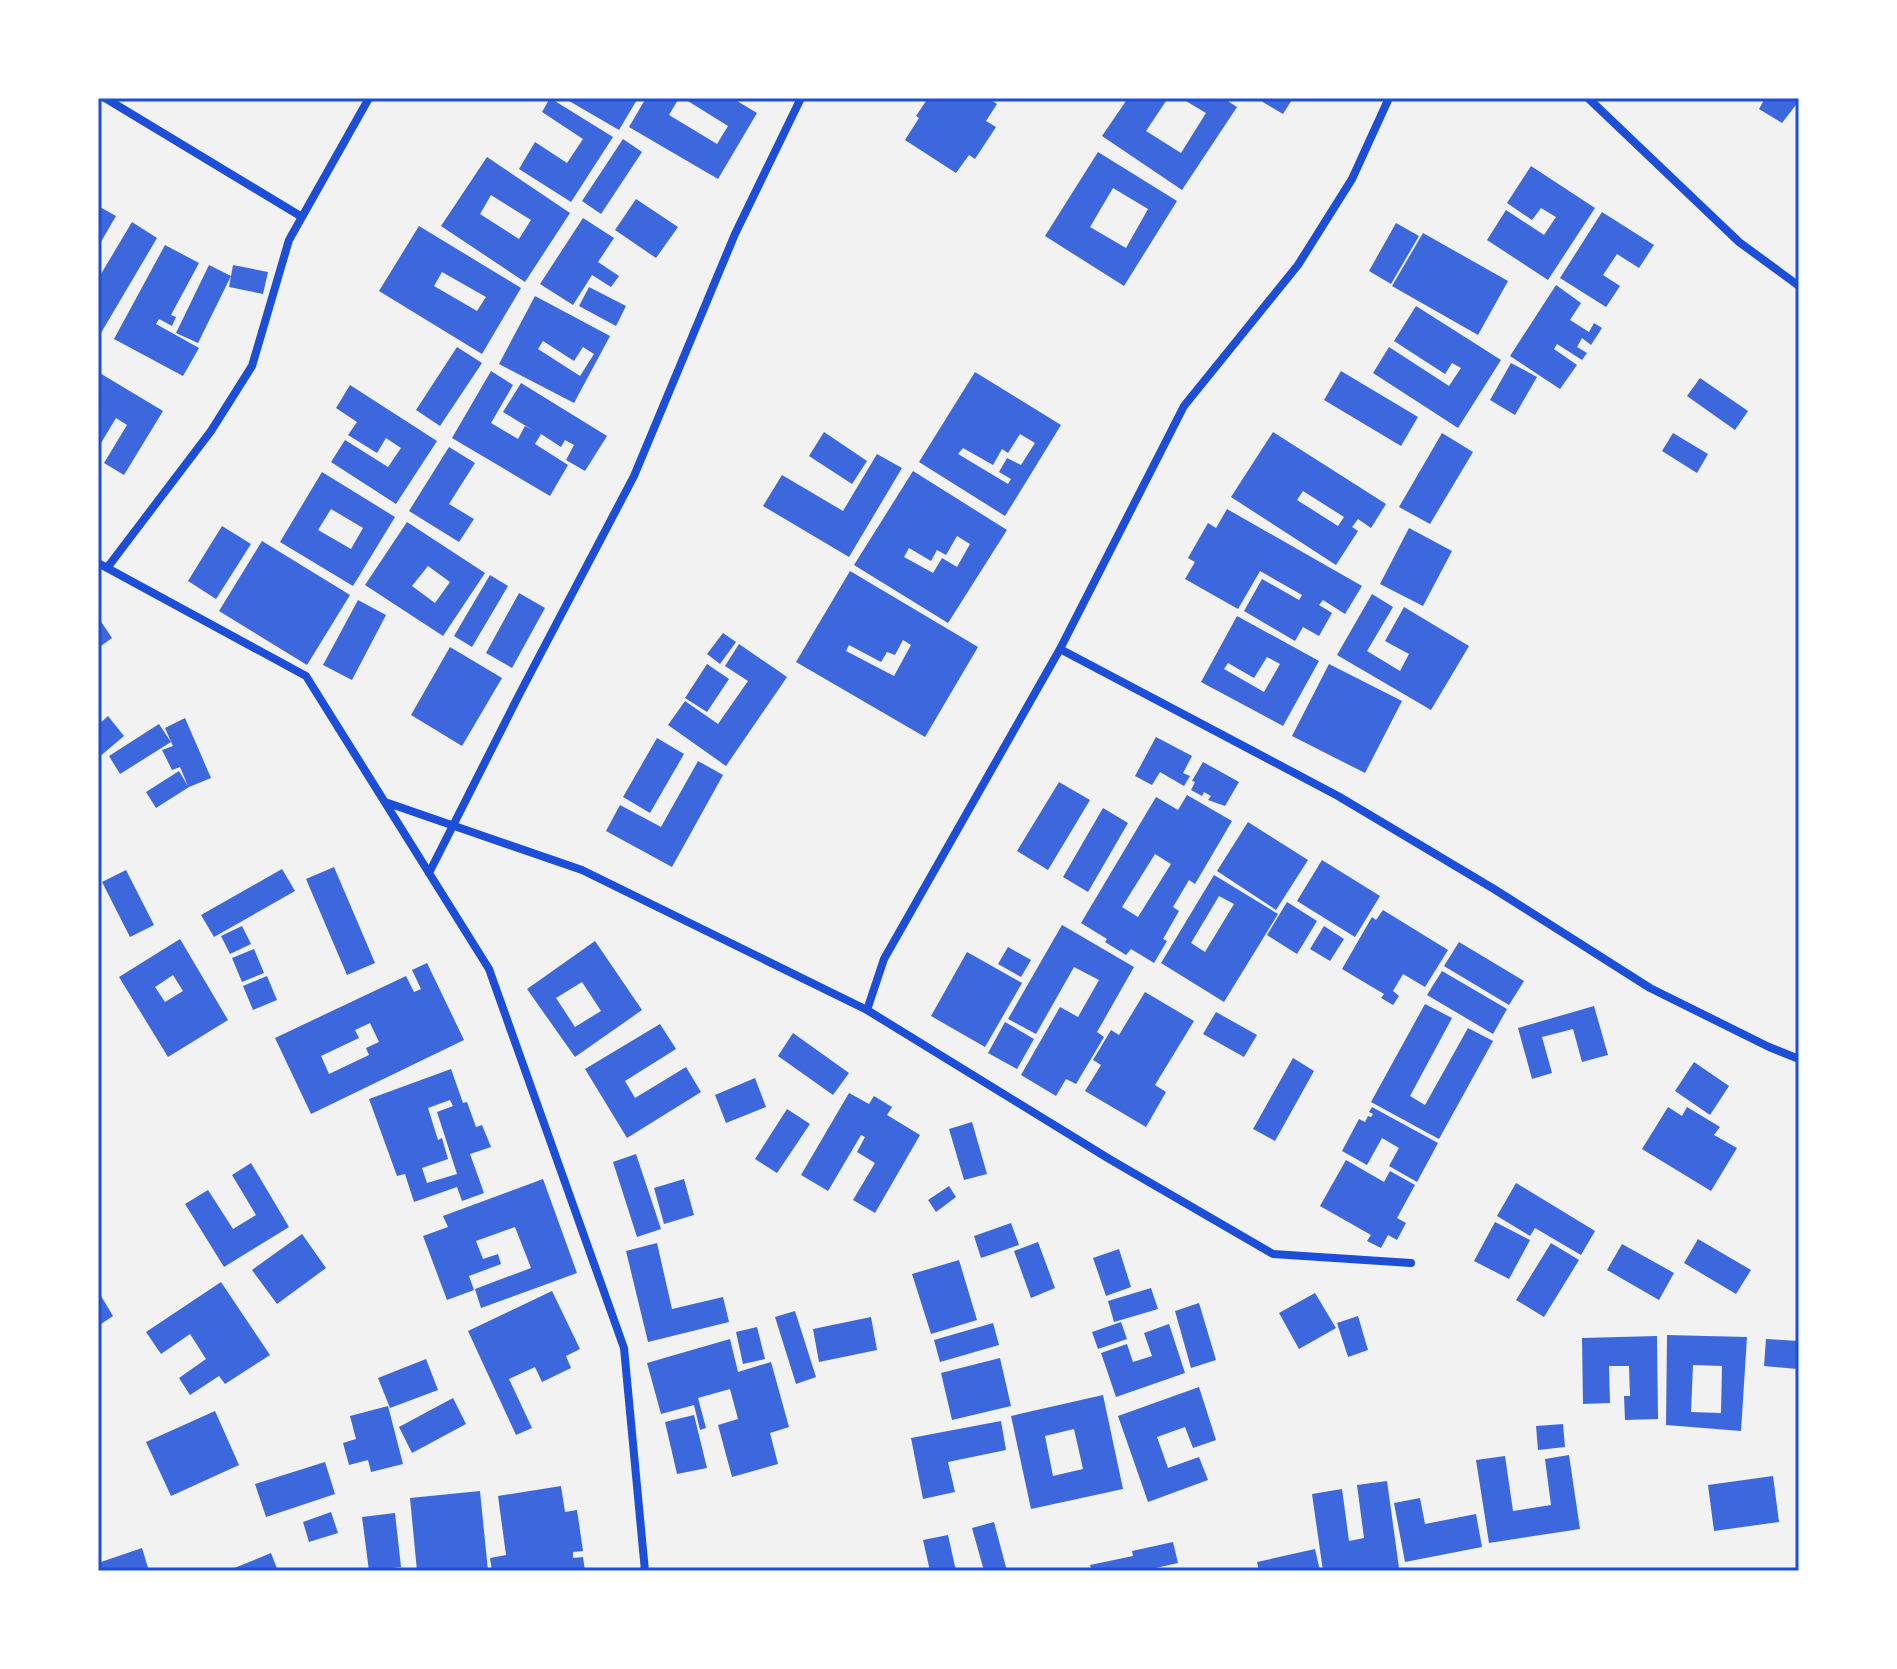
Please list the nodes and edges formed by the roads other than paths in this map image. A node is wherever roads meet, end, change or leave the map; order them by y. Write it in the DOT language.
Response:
graph roads {
  1 [pos="105,98"];
  2 [pos="369,98"];
  3 [pos="801,98"];
  4 [pos="1389,98"];
  5 [pos="1588,98"];
  6 [pos="302,217"];
  7 [pos="1799,286"];
  8 [pos="98,563"];
  9 [pos="107,568"];
  10 [pos="1060,649"];
  11 [pos="384,801"];
  12 [pos="453,826"];
  13 [pos="429,873"];
  14 [pos="867,1010"];
  15 [pos="1799,1059"];
  16 [pos="1411,1263"];
  17 [pos="645,1571"];
  1 -- 6 [label="street"];
  2 -- 6 [label="street"];
  3 -- 12 [label="street"];
  4 -- 10 [label="street"];
  5 -- 7 [label="street"];
  6 -- 9 [label="street"];
  8 -- 9 [label="street"];
  9 -- 11 [label="street"];
  10 -- 14 [label="street"];
  10 -- 15 [label="street"];
  11 -- 12 [label="street"];
  11 -- 13 [label="street"];
  12 -- 13 [label="street"];
  12 -- 14 [label="street"];
  13 -- 17 [label="street"];
  14 -- 16 [label="street"];
}
